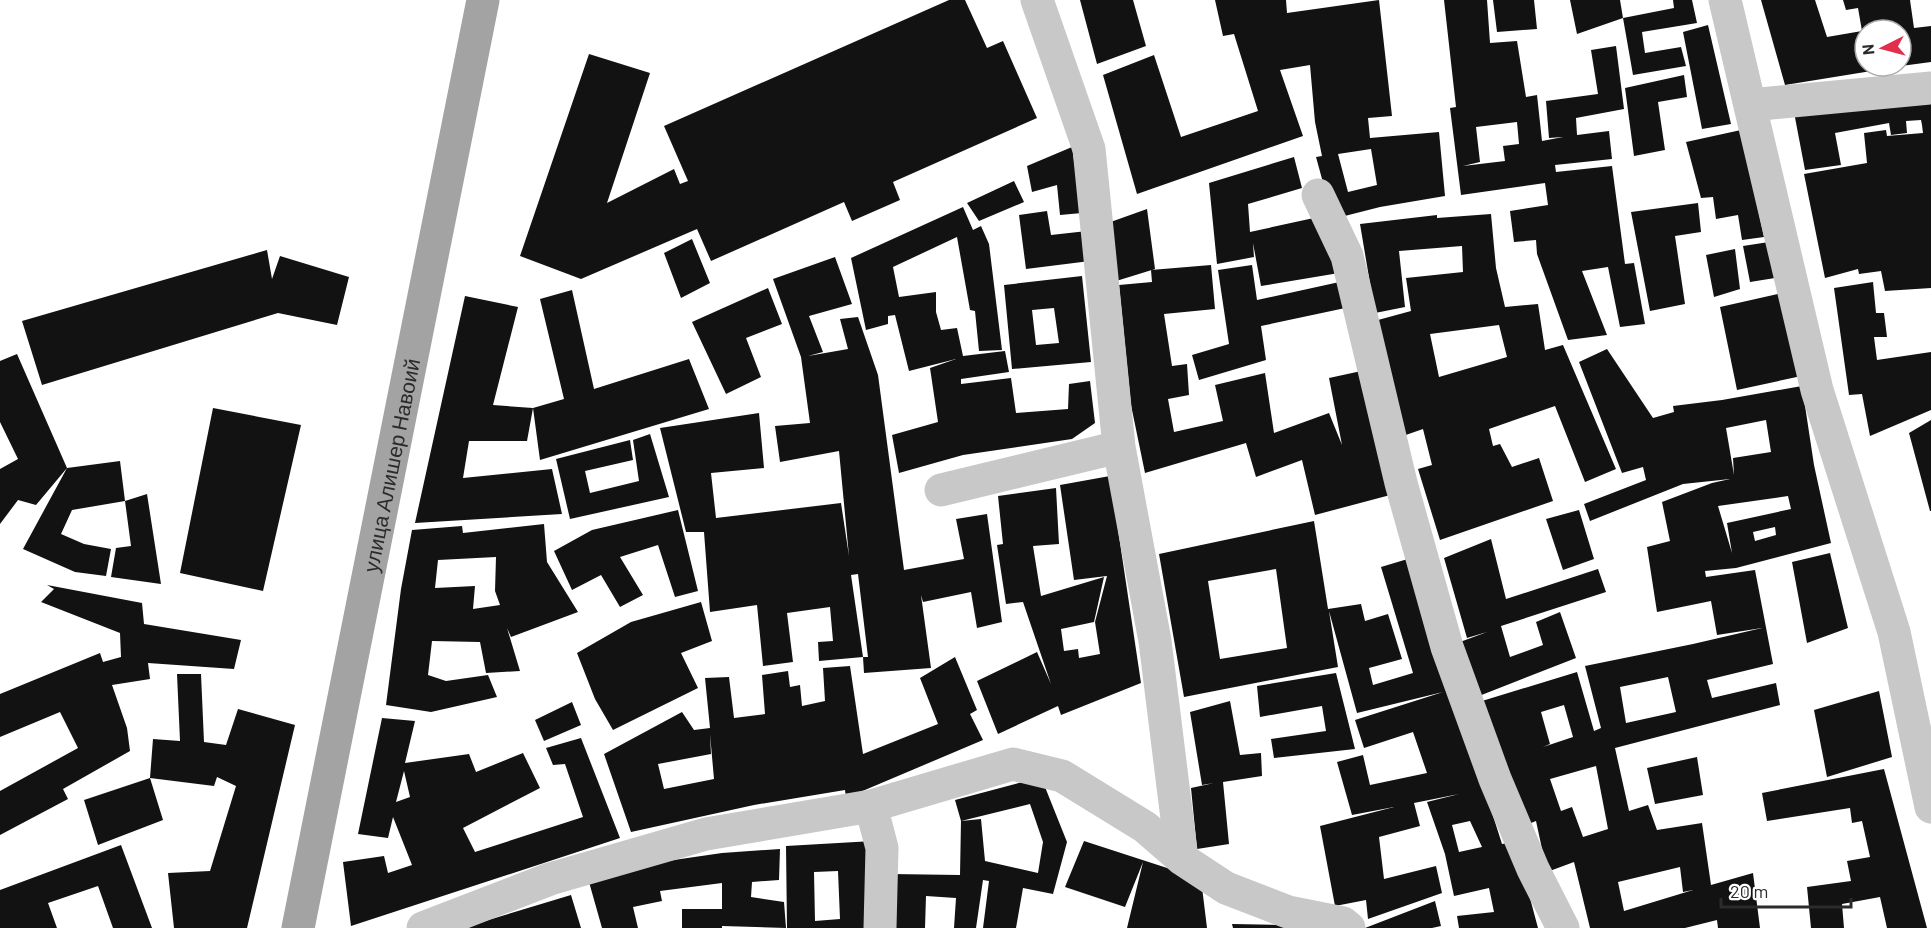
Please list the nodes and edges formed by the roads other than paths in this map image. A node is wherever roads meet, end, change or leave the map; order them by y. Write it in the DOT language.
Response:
graph roads {
  1 [pos="483,0"];
  2 [pos="1037,0"];
  3 [pos="1725,0"];
  4 [pos="1931,88"];
  5 [pos="1750,105"];
  6 [pos="1318,195"];
  7 [pos="1119,447"];
  8 [pos="941,490"];
  9 [pos="871,806"];
  10 [pos="1931,807"];
  11 [pos="1182,859"];
  12 [pos="298,928"];
  13 [pos="423,928"];
  14 [pos="880,928"];
  15 [pos="1349,928"];
  16 [pos="1563,928"];
  1 -- 12 [label="main road, улица Алишер Навоий"];
  2 -- 7 [label="street"];
  3 -- 5 [label="street"];
  4 -- 5 [label="street"];
  5 -- 10 [label="street"];
  6 -- 16 [label="street"];
  7 -- 8 [label="street"];
  7 -- 11 [label="street"];
  9 -- 11 [label="street"];
  9 -- 13 [label="street"];
  9 -- 14 [label="street"];
  11 -- 15 [label="street"];
}
